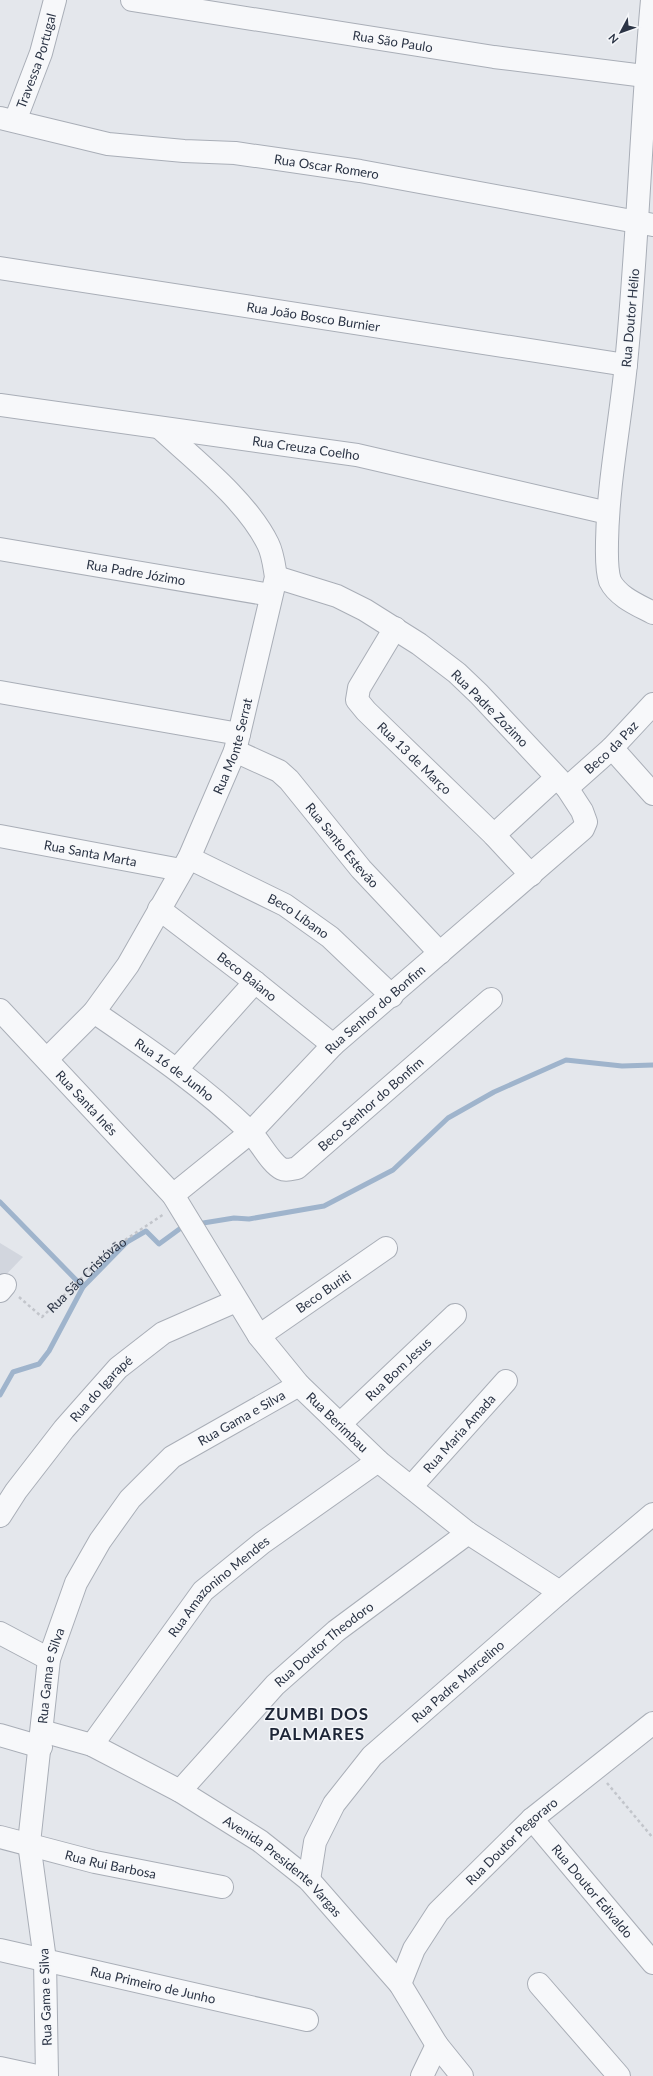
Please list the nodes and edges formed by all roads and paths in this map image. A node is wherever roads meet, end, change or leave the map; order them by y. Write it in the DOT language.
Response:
graph roads {
  1 [pos="56,0"];
  2 [pos="132,0"];
  3 [pos="652,0"];
  4 [pos="649,77"];
  5 [pos="8,120"];
  6 [pos="646,224"];
  7 [pos="0,268"];
  8 [pos="626,365"];
  9 [pos="0,406"];
  10 [pos="161,429"];
  11 [pos="608,513"];
  12 [pos="0,549"];
  13 [pos="274,586"];
  14 [pos="653,613"];
  15 [pos="395,628"];
  16 [pos="0,692"];
  17 [pos="653,704"];
  18 [pos="237,743"];
  19 [pos="612,748"];
  20 [pos="562,783"];
  21 [pos="653,794"];
  22 [pos="583,829"];
  23 [pos="494,835"];
  24 [pos="0,836"];
  25 [pos="185,864"];
  26 [pos="531,875"];
  27 [pos="159,909"];
  28 [pos="440,953"];
  29 [pos="255,982"];
  30 [pos="392,996"];
  31 [pos="491,999"];
  32 [pos="0,1010"];
  33 [pos="94,1012"];
  34 [pos="333,1045"];
  35 [pos="47,1059"];
  36 [pos="177,1069"];
  37 [pos="251,1132"];
  38 [pos="176,1200"];
  39 [pos="386,1248"];
  40 [pos="2,1288"];
  41 [pos="236,1301"];
  42 [pos="455,1315"];
  43 [pos="259,1336"];
  44 [pos="506,1381"];
  45 [pos="299,1385"];
  46 [pos="340,1424"];
  47 [pos="378,1461"];
  48 [pos="411,1487"];
  49 [pos="653,1514"];
  50 [pos="0,1516"];
  51 [pos="468,1533"];
  52 [pos="560,1592"];
  53 [pos="0,1633"];
  54 [pos="49,1659"];
  55 [pos="653,1723"];
  56 [pos="0,1735"];
  57 [pos="41,1739"];
  58 [pos="92,1745"];
  59 [pos="596,1769"];
  60 [pos="180,1792"];
  61 [pos="532,1818"];
  62 [pos="0,1837"];
  63 [pos="653,1838"];
  64 [pos="29,1843"];
  65 [pos="308,1880"];
  66 [pos="222,1887"];
  67 [pos="0,1950"];
  68 [pos="45,1960"];
  69 [pos="653,1963"];
  70 [pos="400,1984"];
  71 [pos="539,1984"];
  72 [pos="307,2020"];
  73 [pos="437,2045"];
  74 [pos="0,2068"];
  75 [pos="37,2076"];
  76 [pos="47,2076"];
  77 [pos="422,2076"];
  78 [pos="462,2076"];
  79 [pos="619,2076"];
  1 -- 5 [label="street, Travessa Portugal"];
  2 -- 4 [label="street, Rua São Paulo"];
  3 -- 4 [label="street, Rua Doutor Hélio"];
  4 -- 6 [label="street, Rua Doutor Hélio"];
  5 -- 6 [label="street, Rua Oscar Romero"];
  6 -- 8 [label="street, Rua Doutor Hélio"];
  7 -- 8 [label="street, Rua João Bosco Burnier"];
  8 -- 11 [label="street, Rua Doutor Hélio"];
  9 -- 10 [label="street, Rua Creuza Coelho"];
  10 -- 11 [label="street, Rua Creuza Coelho"];
  10 -- 13 [label="street, Rua Monte Serrat"];
  11 -- 14 [label="street, Rua Doutor Hélio"];
  12 -- 13 [label="street, Rua Padre Józimo"];
  13 -- 15 [label="street, Rua Padre Zozimo"];
  13 -- 18 [label="street, Rua Monte Serrat"];
  15 -- 20 [label="street, Rua Padre Zozimo"];
  15 -- 23 [label="street, Rua 13 de Março"];
  16 -- 18 [label="street, Rua Santo Estevão"];
  17 -- 19 [label="street, Beco da Paz"];
  18 -- 25 [label="street, Rua Monte Serrat"];
  18 -- 28 [label="street, Rua Santo Estevão"];
  19 -- 20 [label="street, Beco da Paz"];
  19 -- 21 [label="street"];
  20 -- 22 [label="street, Rua Padre Zozimo"];
  20 -- 23 [label="street, Beco da Paz"];
  22 -- 26 [label="street, Rua Senhor do Bonfim"];
  23 -- 26 [label="street, Rua 13 de Março"];
  24 -- 25 [label="street, Rua Santa Marta"];
  25 -- 27 [label="street, Rua Monte Serrat"];
  25 -- 30 [label="street, Beco Líbano"];
  26 -- 28 [label="street, Rua Senhor do Bonfim"];
  27 -- 29 [label="street, Beco Baiano"];
  27 -- 33 [label="street, Rua Monte Serrat"];
  28 -- 30 [label="street, Rua Senhor do Bonfim"];
  29 -- 34 [label="street, Beco Baiano"];
  29 -- 36 [label="street"];
  30 -- 34 [label="street, Rua Senhor do Bonfim"];
  31 -- 37 [label="street, Beco Senhor do Bonfim"];
  32 -- 35 [label="street, Rua Santa Inês"];
  33 -- 35 [label="street, Rua Monte Serrat"];
  33 -- 36 [label="street, Rua 16 de Junho"];
  34 -- 37 [label="street, Rua Senhor do Bonfim"];
  35 -- 38 [label="street, Rua Santa Inês"];
  36 -- 37 [label="street, Rua 16 de Junho"];
  37 -- 38 [label="street, Rua Senhor do Bonfim"];
  38 -- 40 [label="path, Rua São Cristóvão"];
  38 -- 41 [label="street, Rua Berimbau"];
  39 -- 43 [label="street, Beco Buriti"];
  41 -- 43 [label="street, Rua Berimbau"];
  41 -- 50 [label="street, Rua do Igarapé"];
  42 -- 46 [label="street, Rua Bom Jesus"];
  43 -- 45 [label="street, Rua Berimbau"];
  44 -- 48 [label="street, Rua Maria Amada"];
  45 -- 46 [label="street, Rua Berimbau"];
  45 -- 54 [label="street, Rua Gama e Silva"];
  46 -- 47 [label="street, Rua Berimbau"];
  47 -- 48 [label="street, Rua Berimbau"];
  47 -- 58 [label="street, Rua Amazonino Mendes"];
  48 -- 51 [label="street, Rua Berimbau"];
  49 -- 52 [label="street, Rua Padre Marcelino"];
  51 -- 52 [label="street, Rua Berimbau"];
  51 -- 60 [label="street, Rua Doutor Theodoro"];
  52 -- 65 [label="street, Rua Padre Marcelino"];
  53 -- 54 [label="street"];
  54 -- 57 [label="street, Rua Gama e Silva"];
  55 -- 59 [label="street, Rua Doutor Pegoraro"];
  56 -- 57 [label="street, Avenida Presidente Vargas"];
  57 -- 58 [label="street, Avenida Presidente Vargas"];
  57 -- 64 [label="street, Rua Gama e Silva"];
  58 -- 60 [label="street, Avenida Presidente Vargas"];
  59 -- 61 [label="street, Rua Doutor Pegoraro"];
  59 -- 63 [label="path"];
  60 -- 65 [label="street, Avenida Presidente Vargas"];
  61 -- 69 [label="street, Rua Doutor Edivaldo"];
  61 -- 70 [label="street, Rua Doutor Pegoraro"];
  62 -- 64 [label="street, Rua Rui Barbosa"];
  64 -- 66 [label="street, Rua Rui Barbosa"];
  64 -- 68 [label="street, Rua Gama e Silva"];
  65 -- 70 [label="street, Avenida Presidente Vargas"];
  67 -- 68 [label="street, Rua Primeiro de Junho"];
  68 -- 72 [label="street, Rua Primeiro de Junho"];
  68 -- 76 [label="street, Rua Gama e Silva"];
  70 -- 73 [label="street, Avenida Presidente Vargas"];
  71 -- 79 [label="street"];
  73 -- 77 [label="street"];
  73 -- 78 [label="street, Avenida Presidente Vargas"];
  74 -- 75 [label="street"];
}
